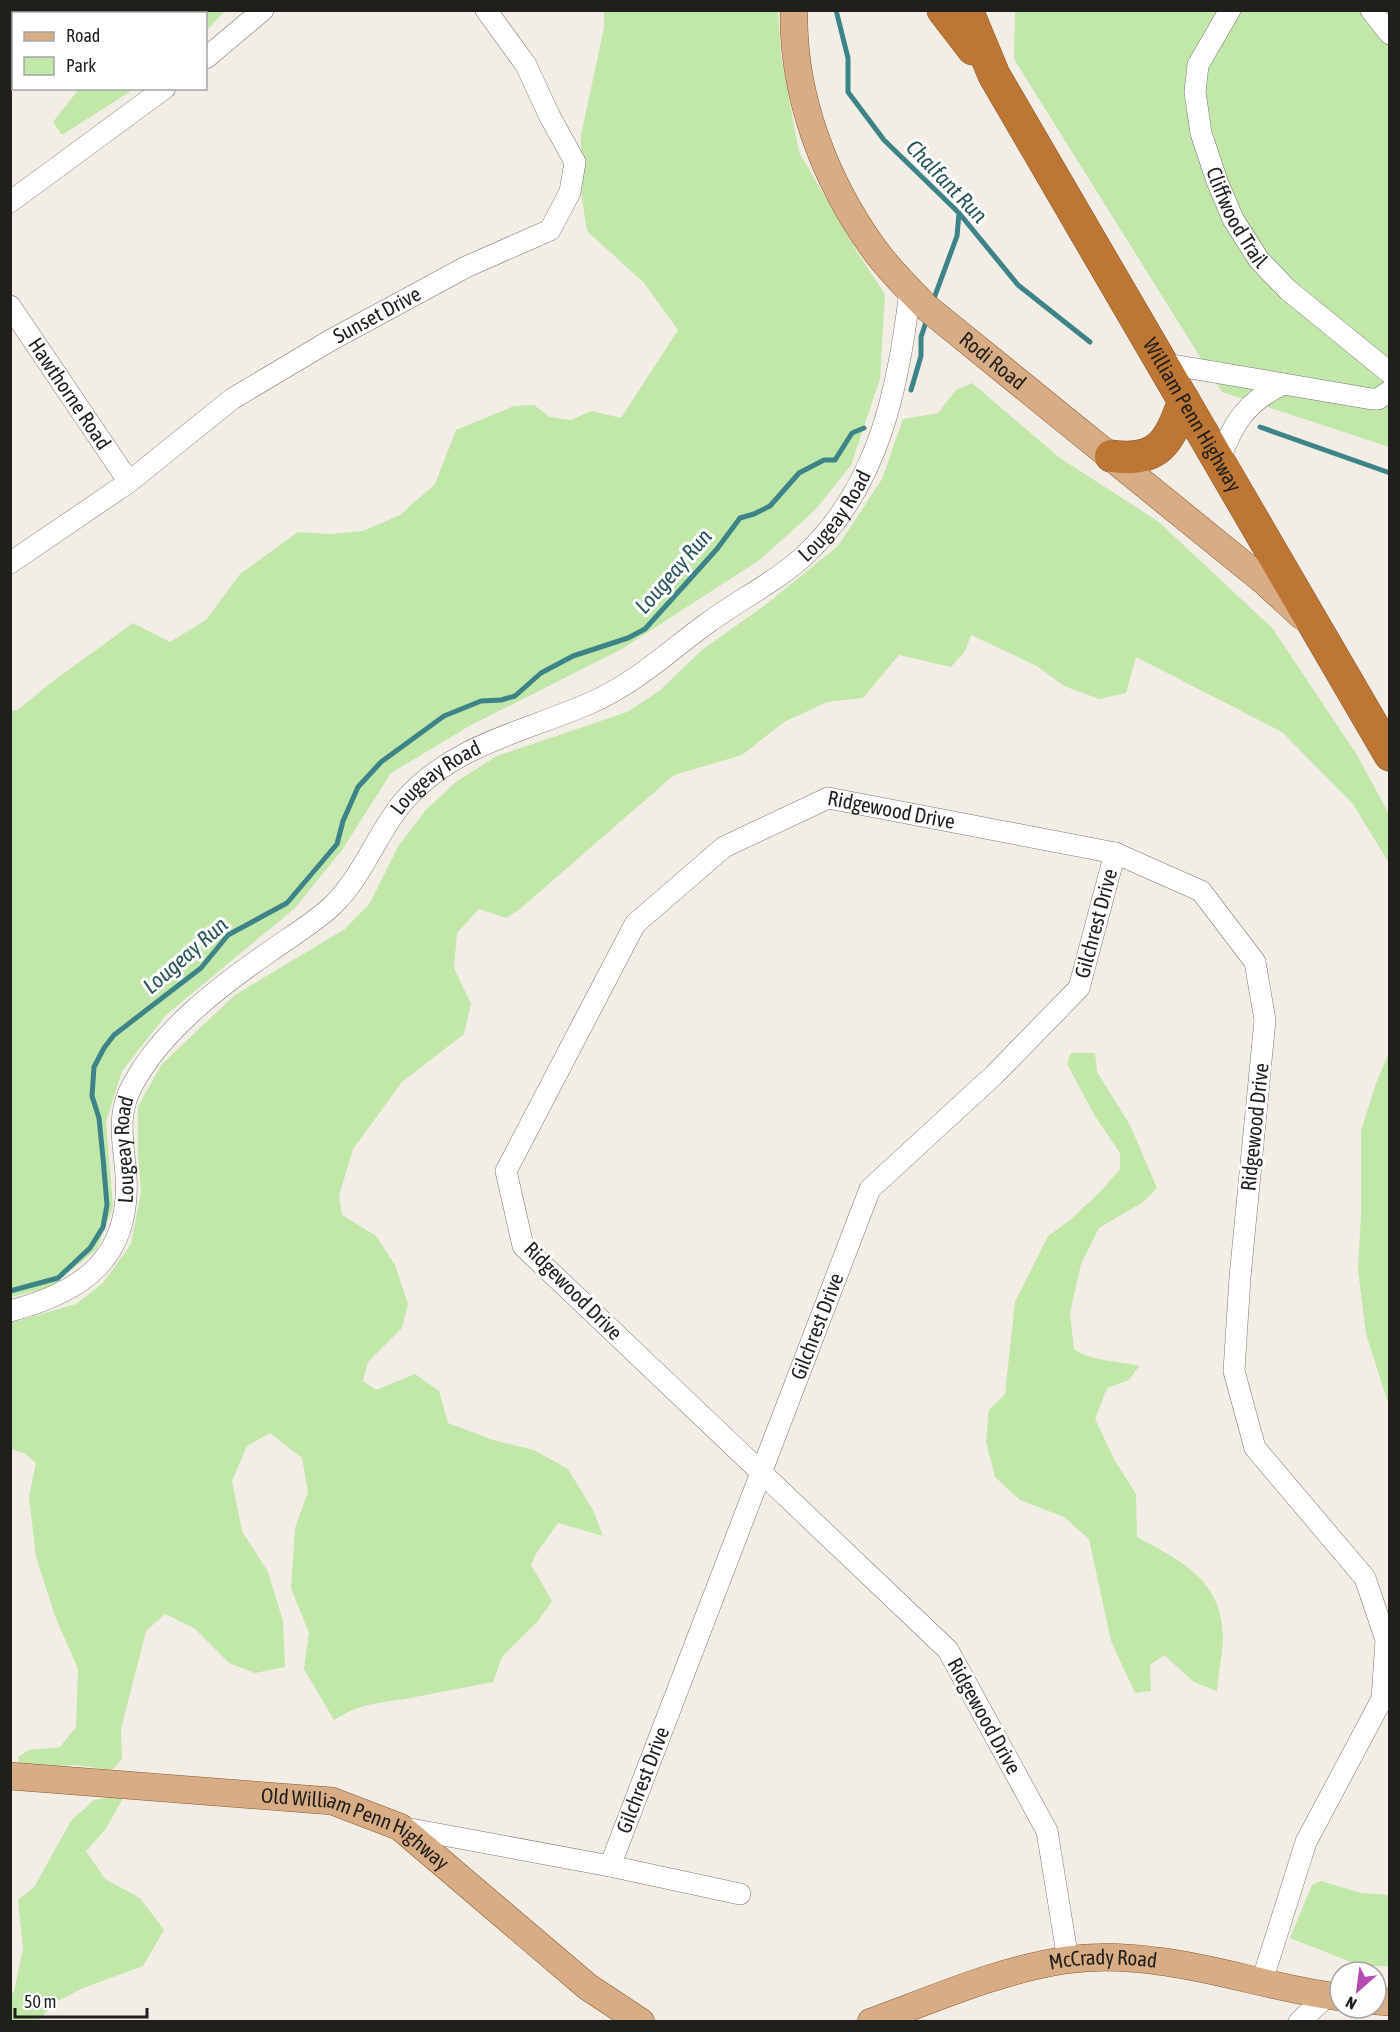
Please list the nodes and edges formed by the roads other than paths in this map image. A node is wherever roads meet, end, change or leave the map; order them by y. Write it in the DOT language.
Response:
graph roads {
  1 [pos="263,10"];
  2 [pos="486,10"];
  3 [pos="794,10"];
  4 [pos="942,10"];
  5 [pos="967,10"];
  6 [pos="992,10"];
  7 [pos="1230,10"];
  8 [pos="1371,10"];
  9 [pos="1389,34"];
  10 [pos="207,57"];
  11 [pos="994,75"];
  12 [pos="162,90"];
  13 [pos="10,202"];
  14 [pos="923,303"];
  15 [pos="10,306"];
  16 [pos="1161,363"];
  17 [pos="1389,373"];
  18 [pos="1283,384"];
  19 [pos="1389,391"];
  20 [pos="1184,401"];
  21 [pos="1111,456"];
  22 [pos="1219,462"];
  23 [pos="129,482"];
  24 [pos="10,563"];
  25 [pos="1316,629"];
  26 [pos="1389,755"];
  27 [pos="1115,853"];
  28 [pos="10,1311"];
  29 [pos="760,1471"];
  30 [pos="10,1776"];
  31 [pos="400,1827"];
  32 [pos="610,1866"];
  33 [pos="740,1894"];
  34 [pos="1068,1960"];
  35 [pos="1262,1981"];
  36 [pos="1328,1995"];
  37 [pos="1328,2000"];
  38 [pos="641,2022"];
  39 [pos="871,2022"];
  40 [pos="1299,2022"];
  1 -- 10 [label="street"];
  2 -- 23 [label="street, Sunset Drive"];
  3 -- 14 [label="main road, Rodi Road"];
  4 -- 11 [label="highway, William Penn Highway"];
  5 -- 11 [label="highway, William Penn Highway"];
  6 -- 11 [label="highway"];
  7 -- 17 [label="street, Cliffwood Trail"];
  8 -- 9 [label="street"];
  11 -- 16 [label="highway, William Penn Highway"];
  12 -- 13 [label="street"];
  14 -- 21 [label="main road, Rodi Road"];
  14 -- 28 [label="street, Lougeay Road"];
  15 -- 23 [label="street, Hawthorne Road"];
  16 -- 18 [label="street"];
  16 -- 20 [label="highway, William Penn Highway"];
  18 -- 19 [label="street"];
  18 -- 22 [label="street"];
  20 -- 21 [label="highway"];
  20 -- 22 [label="highway, William Penn Highway"];
  21 -- 25 [label="main road, Rodi Road"];
  22 -- 25 [label="highway, William Penn Highway"];
  23 -- 24 [label="street, Sunset Drive"];
  25 -- 26 [label="highway, William Penn Highway"];
  27 -- 29 [label="street, Gilchrest Drive"];
  27 -- 29 [label="street, Ridgewood Drive"];
  27 -- 35 [label="street, Ridgewood Drive"];
  29 -- 32 [label="street, Gilchrest Drive"];
  29 -- 34 [label="street, Ridgewood Drive"];
  30 -- 31 [label="main road, Old William Penn Highway"];
  31 -- 32 [label="street"];
  31 -- 38 [label="main road, Old William Penn Highway"];
  32 -- 33 [label="street"];
  34 -- 35 [label="main road, McCrady Road"];
  34 -- 39 [label="main road, McCrady Road"];
  35 -- 36 [label="main road, McCrady Road"];
  37 -- 40 [label="street"];
}
